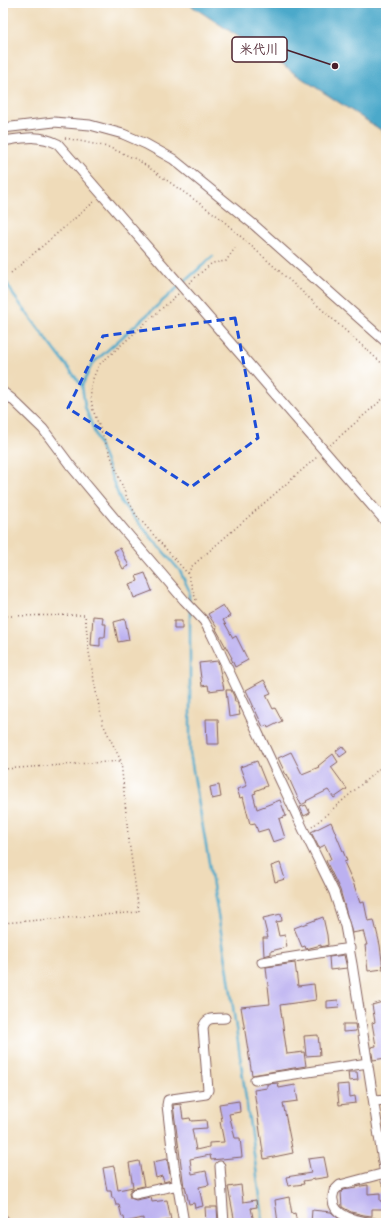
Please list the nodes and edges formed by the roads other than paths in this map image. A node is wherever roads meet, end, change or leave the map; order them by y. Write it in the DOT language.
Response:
graph roads {
  1 [pos="3,128"];
  2 [pos="3,141"];
  3 [pos="386,342"];
  4 [pos="3,392"];
  5 [pos="386,522"];
  6 [pos="350,948"];
  7 [pos="262,962"];
  8 [pos="225,1018"];
  9 [pos="368,1063"];
  10 [pos="255,1080"];
  11 [pos="386,1100"];
  12 [pos="374,1101"];
  13 [pos="220,1166"];
  14 [pos="385,1177"];
  15 [pos="178,1185"];
  16 [pos="135,1194"];
  17 [pos="3,1219"];
  18 [pos="6,1223"];
  19 [pos="184,1223"];
  20 [pos="224,1223"];
  21 [pos="374,1223"];
  1 -- 3 [label="street"];
  2 -- 5 [label="street"];
  4 -- 6 [label="street"];
  6 -- 7 [label="street"];
  6 -- 9 [label="street"];
  8 -- 15 [label="street"];
  9 -- 10 [label="street"];
  9 -- 12 [label="street"];
  11 -- 12 [label="street"];
  12 -- 14 [label="street"];
  13 -- 20 [label="street"];
  14 -- 21 [label="street"];
  15 -- 16 [label="street"];
  15 -- 19 [label="street"];
  17 -- 18 [label="street"];
}
